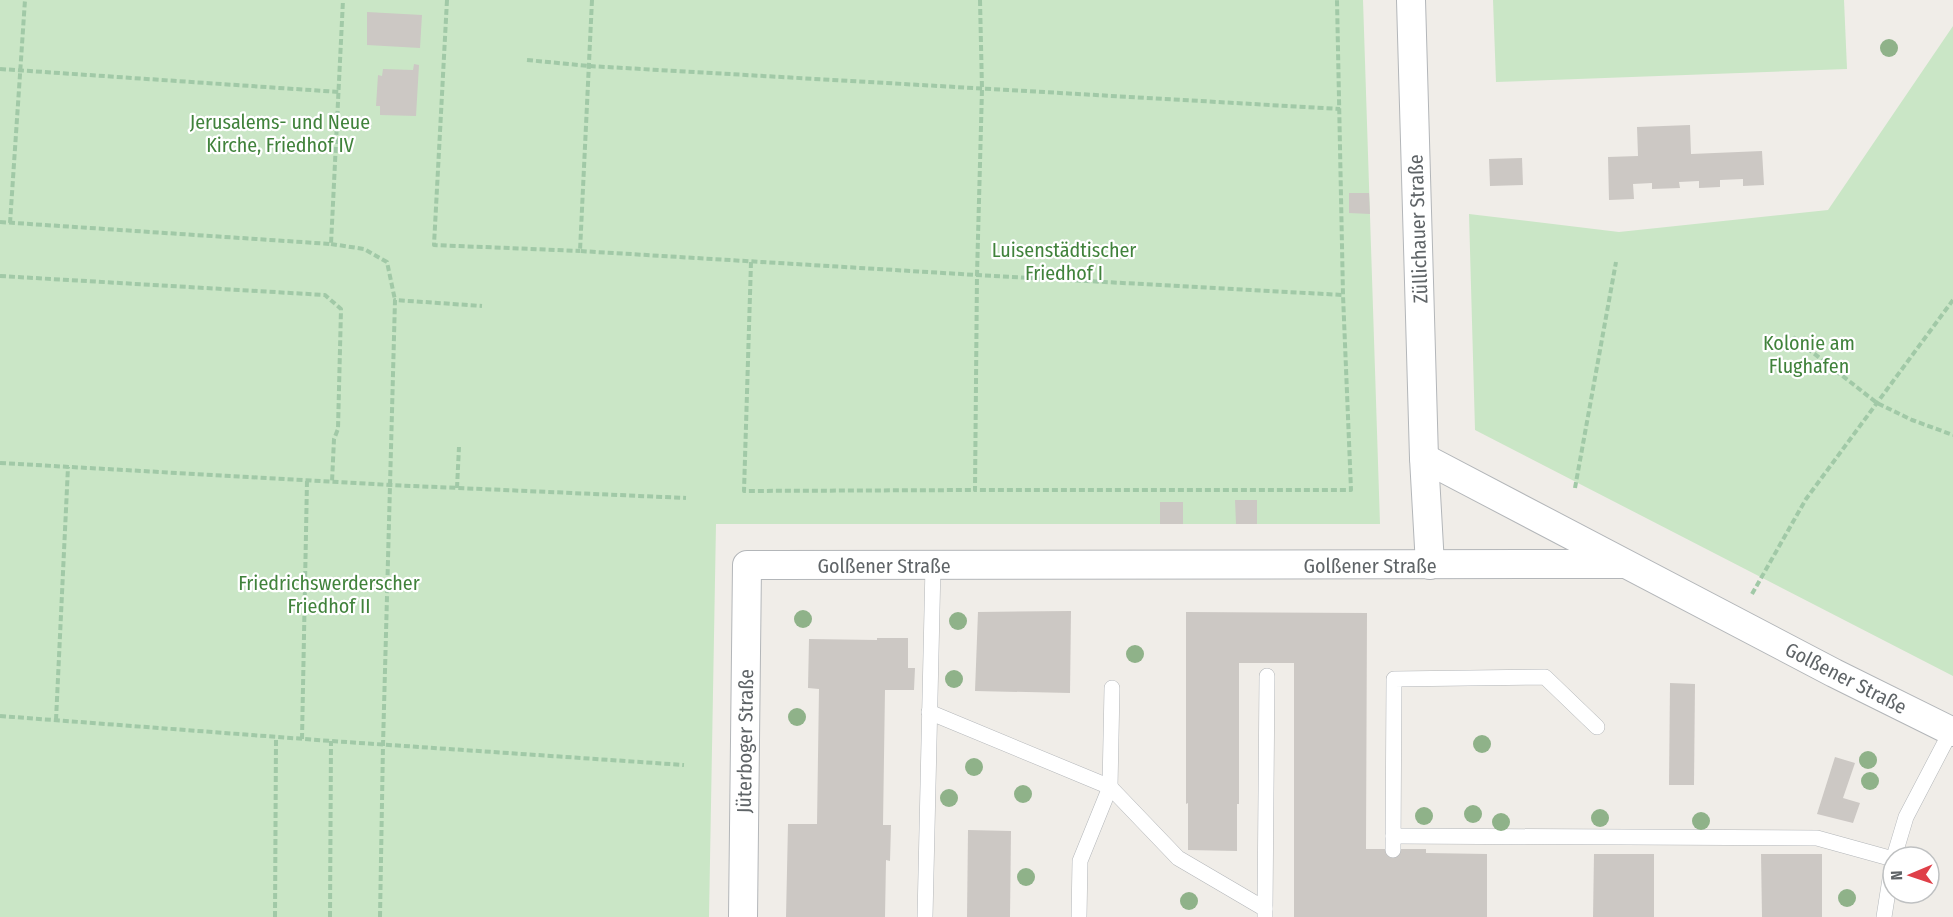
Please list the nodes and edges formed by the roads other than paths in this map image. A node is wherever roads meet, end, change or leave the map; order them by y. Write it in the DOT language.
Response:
graph roads {
  1 [pos="1411,0"];
  2 [pos="1424,458"];
  3 [pos="1624,564"];
  4 [pos="747,565"];
  5 [pos="933,566"];
  6 [pos="1430,566"];
  7 [pos="1267,676"];
  8 [pos="1112,688"];
  9 [pos="929,712"];
  10 [pos="1598,727"];
  11 [pos="1952,731"];
  12 [pos="1110,787"];
  13 [pos="1897,845"];
  14 [pos="1881,856"];
  15 [pos="1264,913"];
  16 [pos="743,917"];
  17 [pos="925,917"];
  18 [pos="1079,917"];
  1 -- 2 [label="street, Züllichauer Straße"];
  2 -- 3 [label="street"];
  2 -- 6 [label="street, Züllichauer Straße"];
  3 -- 6 [label="street, Golßener Straße"];
  3 -- 11 [label="street, Golßener Straße"];
  4 -- 5 [label="street, Golßener Straße"];
  4 -- 16 [label="street, Jüterboger Straße"];
  5 -- 6 [label="street, Golßener Straße"];
  5 -- 9 [label="lane"];
  7 -- 15 [label="lane"];
  8 -- 12 [label="lane"];
  9 -- 12 [label="lane"];
  9 -- 17 [label="lane"];
  10 -- 14 [label="lane"];
  11 -- 13 [label="lane"];
  12 -- 15 [label="lane"];
  12 -- 18 [label="lane"];
}
